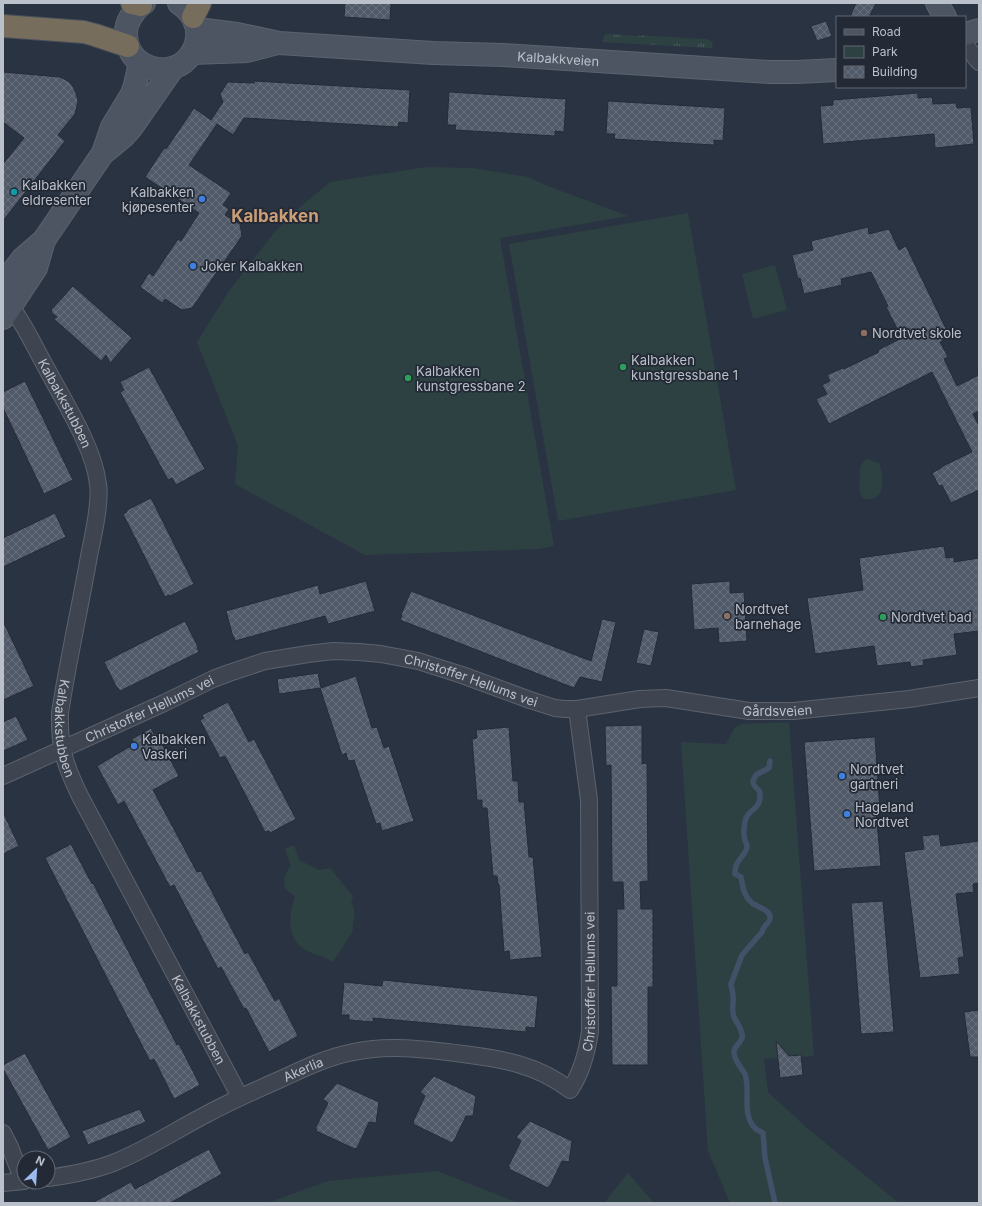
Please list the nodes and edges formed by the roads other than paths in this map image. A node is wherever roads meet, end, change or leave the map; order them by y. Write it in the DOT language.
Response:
graph roads {
  1 [pos="937,3"];
  2 [pos="139,4"];
  3 [pos="192,13"];
  4 [pos="944,16"];
  5 [pos="3,26"];
  6 [pos="979,30"];
  7 [pos="279,43"];
  8 [pos="970,47"];
  9 [pos="192,53"];
  10 [pos="134,55"];
  11 [pos="173,68"];
  12 [pos="836,70"];
  13 [pos="103,153"];
  14 [pos="44,240"];
  15 [pos="3,284"];
  16 [pos="6,307"];
  17 [pos="979,688"];
  18 [pos="577,709"];
  19 [pos="62,749"];
  20 [pos="3,776"];
  21 [pos="570,1090"];
  22 [pos="240,1098"];
  23 [pos="3,1133"];
  24 [pos="16,1162"];
  25 [pos="56,1177"];
  26 [pos="16,1182"];
  27 [pos="3,1183"];
  1 -- 4 [label="street"];
  2 -- 10 [label="street"];
  3 -- 7 [label="street, Kalbakkveien"];
  3 -- 9 [label="street"];
  5 -- 10 [label="highway"];
  6 -- 8 [label="street"];
  7 -- 9 [label="street, Kalbakkveien"];
  7 -- 12 [label="street, Kalbakkveien"];
  9 -- 11 [label="street"];
  10 -- 11 [label="street"];
  10 -- 13 [label="street"];
  11 -- 13 [label="street"];
  13 -- 14 [label="street"];
  14 -- 15 [label="street"];
  14 -- 16 [label="street"];
  16 -- 19 [label="street, Kalbakkstubben"];
  17 -- 18 [label="street, Gårdsveien"];
  18 -- 19 [label="street, Christoffer Hellums vei"];
  18 -- 21 [label="street, Christoffer Hellums vei"];
  19 -- 20 [label="street, Christoffer Hellums vei"];
  19 -- 22 [label="street, Kalbakkstubben"];
  21 -- 22 [label="street, Akerlia"];
  22 -- 25 [label="street, Akerlia"];
  23 -- 24 [label="street"];
  26 -- 27 [label="street"];
}
